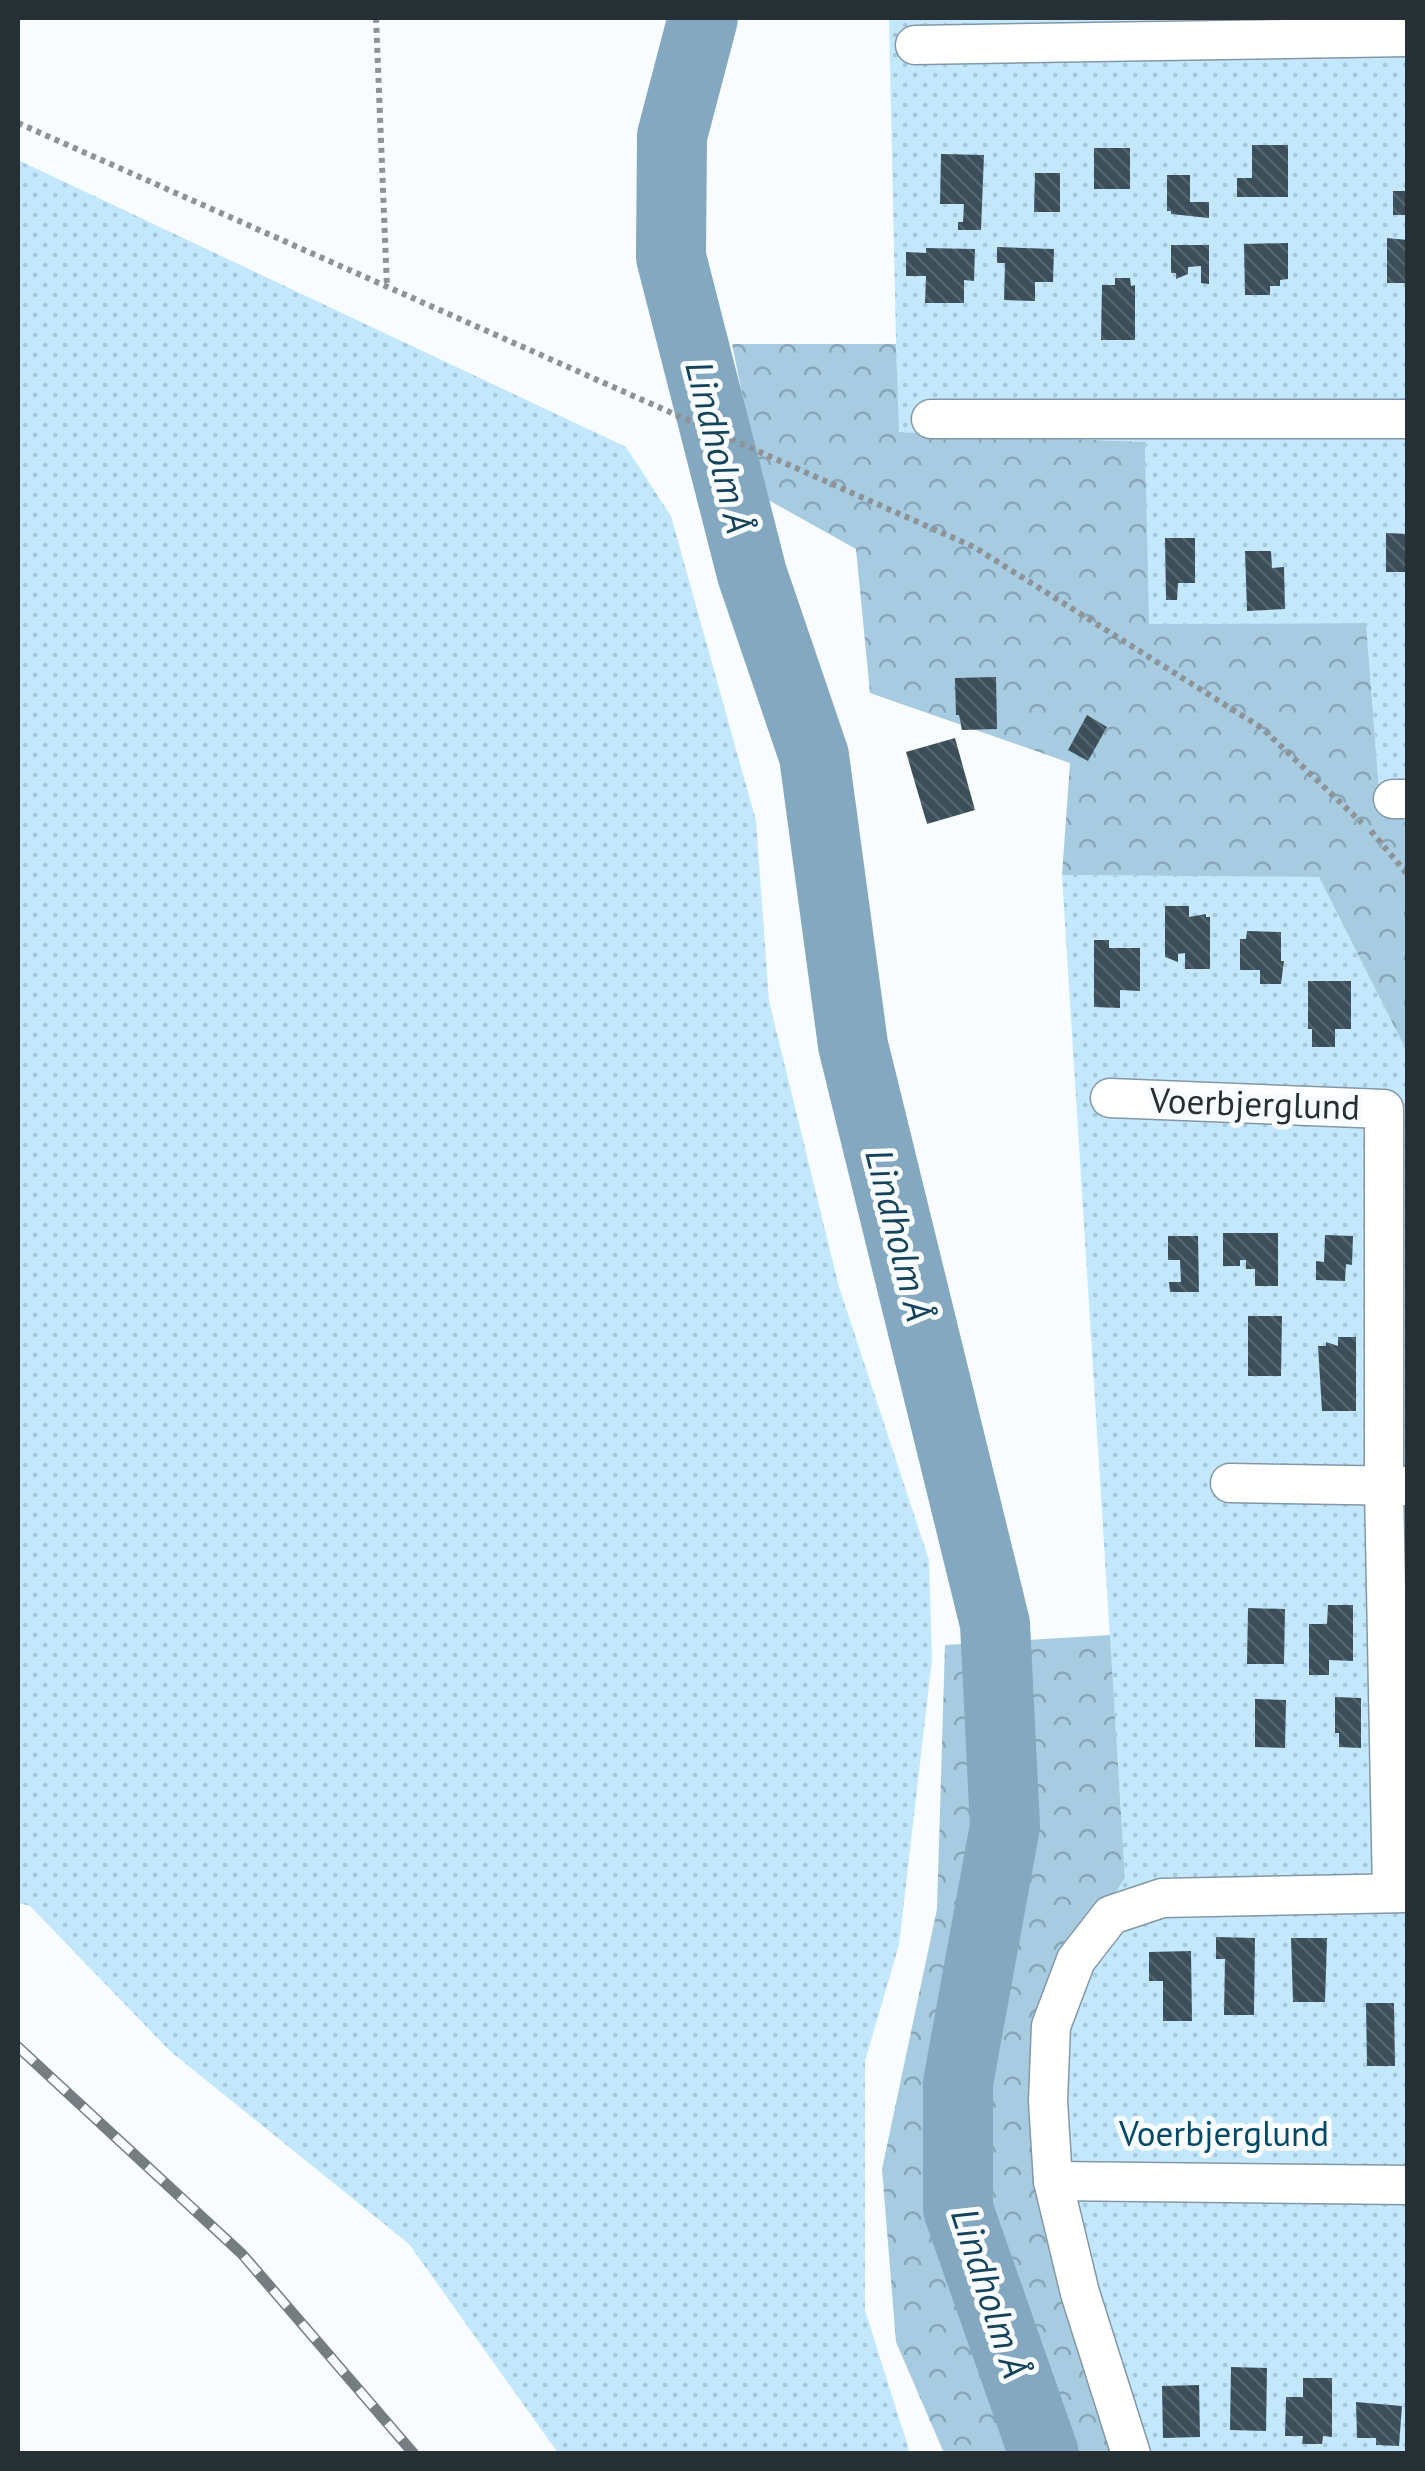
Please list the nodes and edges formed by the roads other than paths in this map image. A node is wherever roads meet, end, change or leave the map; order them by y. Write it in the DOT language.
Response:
graph roads {
  1 [pos="1408,38"];
  2 [pos="915,45"];
  3 [pos="931,419"];
  4 [pos="1408,419"];
  5 [pos="1110,1098"];
  6 [pos="1230,1483"];
  7 [pos="1396,1486"];
  8 [pos="1400,1893"];
  9 [pos="1053,2181"];
  10 [pos="1408,2186"];
  11 [pos="1130,2454"];
  1 -- 2 [label="street"];
  3 -- 4 [label="street"];
  5 -- 7 [label="street, Voerbjerglund"];
  6 -- 7 [label="street"];
  7 -- 8 [label="street, Voerbjerglund"];
  8 -- 9 [label="street, Voerbjerglund"];
  9 -- 10 [label="street"];
  9 -- 11 [label="street, Voerbjerglund"];
}
